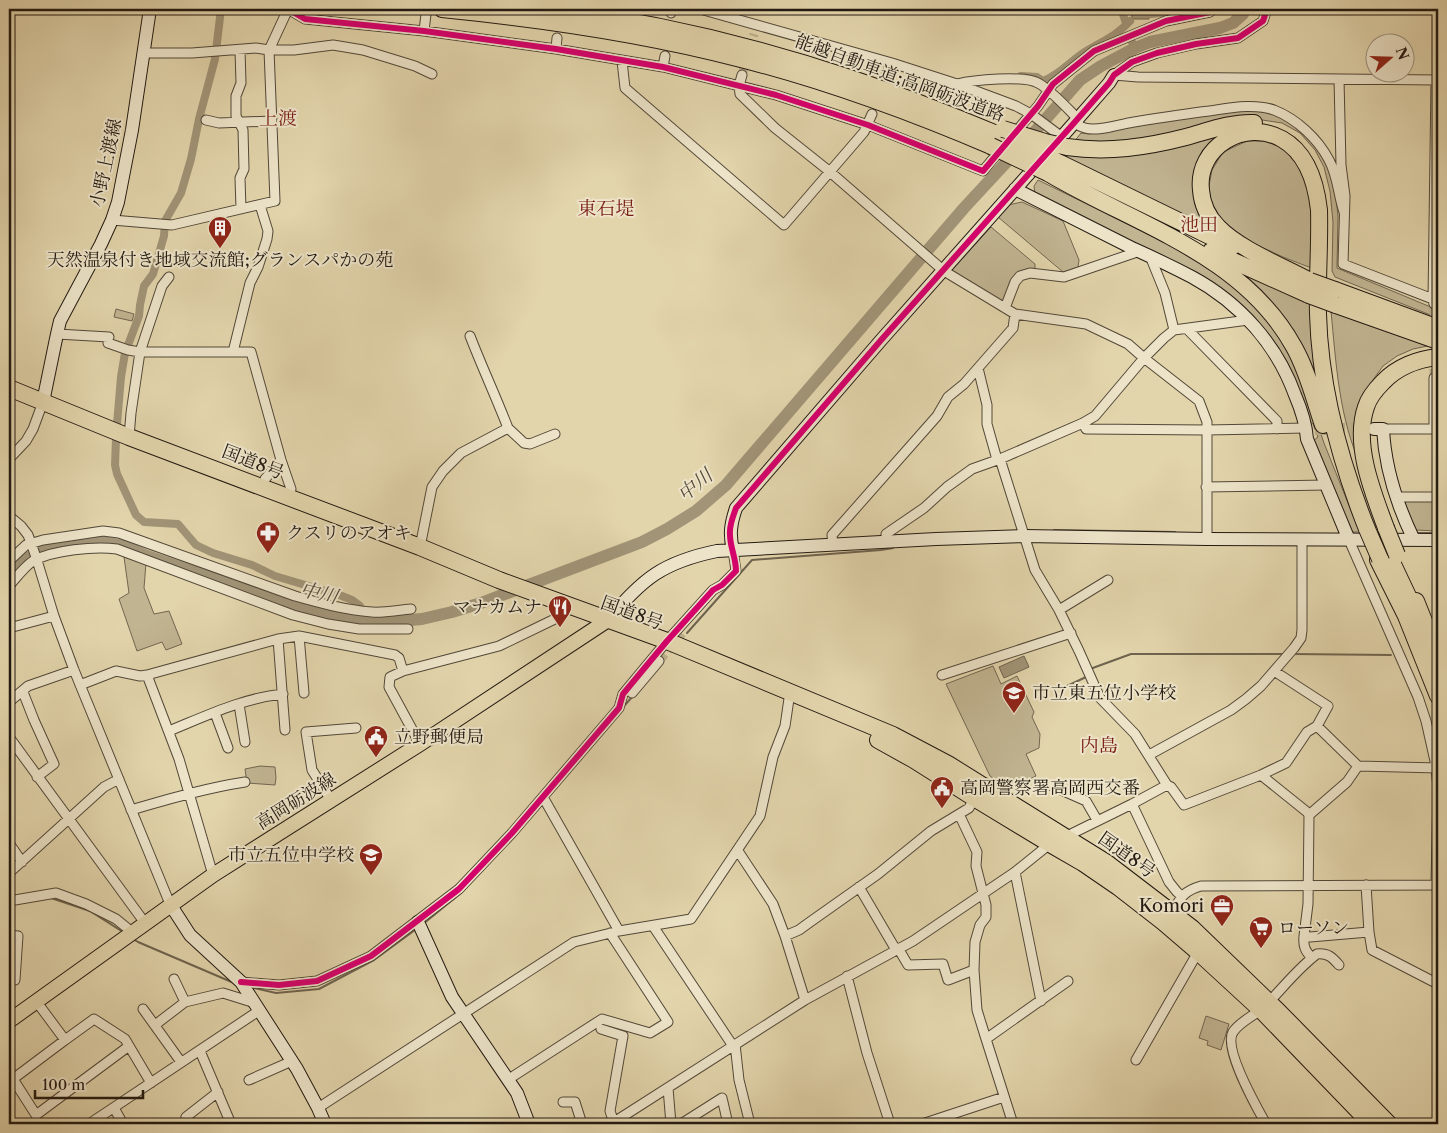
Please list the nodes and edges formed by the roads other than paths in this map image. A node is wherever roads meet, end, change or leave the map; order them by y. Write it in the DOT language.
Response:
graph roads {
  1 [pos="150,9"];
  2 [pos="287,9"];
  3 [pos="442,9"];
  4 [pos="552,9"];
  5 [pos="700,9"];
  6 [pos="1212,9"];
  7 [pos="1267,9"];
  8 [pos="426,14"];
  9 [pos="757,24"];
  10 [pos="424,31"];
  11 [pos="754,34"];
  12 [pos="557,38"];
  13 [pos="556,49"];
  14 [pos="240,50"];
  15 [pos="269,50"];
  16 [pos="143,53"];
  17 [pos="664,56"];
  18 [pos="622,61"];
  19 [pos="892,63"];
  20 [pos="663,67"];
  21 [pos="888,73"];
  22 [pos="432,74"];
  23 [pos="742,75"];
  24 [pos="1114,75"];
  25 [pos="1339,79"];
  26 [pos="1437,80"];
  27 [pos="957,84"];
  28 [pos="739,86"];
  29 [pos="1051,93"];
  30 [pos="872,114"];
  31 [pos="1033,115"];
  32 [pos="206,120"];
  33 [pos="272,121"];
  34 [pos="1076,121"];
  35 [pos="239,122"];
  36 [pos="868,125"];
  37 [pos="998,137"];
  38 [pos="1061,138"];
  39 [pos="1052,167"];
  40 [pos="829,171"];
  41 [pos="1015,189"];
  42 [pos="260,205"];
  43 [pos="241,209"];
  44 [pos="1344,212"];
  45 [pos="112,220"];
  46 [pos="1145,254"];
  47 [pos="944,271"];
  48 [pos="169,277"];
  49 [pos="1310,288"];
  50 [pos="1336,298"];
  51 [pos="1435,302"];
  52 [pos="1005,308"];
  53 [pos="1015,314"];
  54 [pos="1248,320"];
  55 [pos="1187,328"];
  56 [pos="1438,328"];
  57 [pos="1174,330"];
  58 [pos="56,334"];
  59 [pos="237,335"];
  60 [pos="470,336"];
  61 [pos="1438,341"];
  62 [pos="140,352"];
  63 [pos="233,352"];
  64 [pos="252,352"];
  65 [pos="1438,357"];
  66 [pos="1144,358"];
  67 [pos="978,368"];
  68 [pos="1435,381"];
  69 [pos="9,388"];
  70 [pos="43,402"];
  71 [pos="1084,423"];
  72 [pos="508,428"];
  73 [pos="1311,428"];
  74 [pos="1277,429"];
  75 [pos="1378,429"];
  76 [pos="1436,429"];
  77 [pos="1206,430"];
  78 [pos="555,434"];
  79 [pos="129,437"];
  80 [pos="9,459"];
  81 [pos="281,460"];
  82 [pos="1000,460"];
  83 [pos="1326,485"];
  84 [pos="262,487"];
  85 [pos="1206,487"];
  86 [pos="288,497"];
  87 [pos="1396,497"];
  88 [pos="1438,497"];
  89 [pos="9,516"];
  90 [pos="1374,529"];
  91 [pos="1024,536"];
  92 [pos="1207,539"];
  93 [pos="1302,540"];
  94 [pos="1349,540"];
  95 [pos="1414,540"];
  96 [pos="1438,540"];
  97 [pos="886,542"];
  98 [pos="32,545"];
  99 [pos="833,545"];
  100 [pos="420,547"];
  101 [pos="733,550"];
  102 [pos="37,558"];
  103 [pos="1386,558"];
  104 [pos="9,561"];
  105 [pos="1108,580"];
  106 [pos="722,585"];
  107 [pos="9,586"];
  108 [pos="566,604"];
  109 [pos="411,610"];
  110 [pos="1059,610"];
  111 [pos="54,616"];
  112 [pos="608,620"];
  113 [pos="9,628"];
  114 [pos="408,629"];
  115 [pos="685,630"];
  116 [pos="1070,634"];
  117 [pos="299,636"];
  118 [pos="278,639"];
  119 [pos="667,641"];
  120 [pos="1438,656"];
  121 [pos="659,661"];
  122 [pos="1438,666"];
  123 [pos="74,670"];
  124 [pos="403,671"];
  125 [pos="1274,671"];
  126 [pos="147,675"];
  127 [pos="942,675"];
  128 [pos="80,685"];
  129 [pos="23,692"];
  130 [pos="790,692"];
  131 [pos="304,693"];
  132 [pos="283,694"];
  133 [pos="1438,696"];
  134 [pos="9,702"];
  135 [pos="239,704"];
  136 [pos="619,708"];
  137 [pos="215,713"];
  138 [pos="1317,726"];
  139 [pos="356,728"];
  140 [pos="285,730"];
  141 [pos="169,731"];
  142 [pos="9,737"];
  143 [pos="245,742"];
  144 [pos="420,744"];
  145 [pos="228,748"];
  146 [pos="1149,755"];
  147 [pos="1358,766"];
  148 [pos="1437,768"];
  149 [pos="1261,775"];
  150 [pos="37,777"];
  151 [pos="119,779"];
  152 [pos="245,782"];
  153 [pos="1167,785"];
  154 [pos="1052,786"];
  155 [pos="188,794"];
  156 [pos="543,797"];
  157 [pos="974,798"];
  158 [pos="331,800"];
  159 [pos="1132,804"];
  160 [pos="132,810"];
  161 [pos="959,814"];
  162 [pos="1309,815"];
  163 [pos="68,820"];
  164 [pos="1097,820"];
  165 [pos="1057,841"];
  166 [pos="9,843"];
  167 [pos="738,851"];
  168 [pos="22,862"];
  169 [pos="1015,872"];
  170 [pos="9,873"];
  171 [pos="213,875"];
  172 [pos="1308,884"];
  173 [pos="1366,884"];
  174 [pos="1437,885"];
  175 [pos="859,887"];
  176 [pos="983,894"];
  177 [pos="1182,896"];
  178 [pos="9,901"];
  179 [pos="170,904"];
  180 [pos="1172,912"];
  181 [pos="418,922"];
  182 [pos="145,923"];
  183 [pos="654,926"];
  184 [pos="619,931"];
  185 [pos="132,932"];
  186 [pos="1369,932"];
  187 [pos="610,933"];
  188 [pos="9,935"];
  189 [pos="785,936"];
  190 [pos="1304,936"];
  191 [pos="897,949"];
  192 [pos="1198,952"];
  193 [pos="1312,958"];
  194 [pos="1340,965"];
  195 [pos="974,970"];
  196 [pos="847,976"];
  197 [pos="174,979"];
  198 [pos="15,980"];
  199 [pos="1068,981"];
  200 [pos="241,982"];
  201 [pos="1438,984"];
  202 [pos="1438,989"];
  203 [pos="804,1000"];
  204 [pos="1041,1000"];
  205 [pos="36,1001"];
  206 [pos="1438,1001"];
  207 [pos="185,1002"];
  208 [pos="1265,1006"];
  209 [pos="257,1007"];
  210 [pos="143,1009"];
  211 [pos="463,1014"];
  212 [pos="11,1015"];
  213 [pos="155,1025"];
  214 [pos="601,1029"];
  215 [pos="986,1039"];
  216 [pos="65,1040"];
  217 [pos="734,1045"];
  218 [pos="129,1046"];
  219 [pos="200,1051"];
  220 [pos="1136,1060"];
  221 [pos="292,1061"];
  222 [pos="181,1062"];
  223 [pos="512,1077"];
  224 [pos="248,1080"];
  225 [pos="151,1083"];
  226 [pos="668,1088"];
  227 [pos="218,1092"];
  228 [pos="1004,1097"];
  229 [pos="563,1102"];
  230 [pos="114,1108"];
  231 [pos="318,1108"];
  232 [pos="613,1123"];
  233 [pos="90,1124"];
  234 [pos="123,1124"];
  235 [pos="189,1124"];
  236 [pos="231,1124"];
  237 [pos="326,1124"];
  238 [pos="529,1124"];
  239 [pos="582,1124"];
  240 [pos="671,1124"];
  241 [pos="681,1124"];
  242 [pos="728,1124"];
  243 [pos="750,1124"];
  244 [pos="890,1124"];
  245 [pos="922,1124"];
  246 [pos="1013,1124"];
  247 [pos="1266,1124"];
  248 [pos="1371,1124"];
  249 [pos="1389,1124"];
  1 -- 16 [label="street, 小野上渡線"];
  2 -- 10 [label="street"];
  2 -- 15 [label="street"];
  3 -- 37 [label="highway, 能越自動車道;高岡砺波道路"];
  4 -- 37 [label="highway, 能越自動車道;高岡砺波道路"];
  5 -- 9 [label="street"];
  6 -- 29 [label="street"];
  7 -- 24 [label="street"];
  8 -- 10 [label="street"];
  9 -- 11 [label="street"];
  9 -- 19 [label="street"];
  10 -- 13 [label="street"];
  12 -- 13 [label="street"];
  13 -- 18 [label="street"];
  14 -- 15 [label="street"];
  14 -- 16 [label="street"];
  14 -- 35 [label="street"];
  15 -- 22 [label="street"];
  15 -- 33 [label="street"];
  16 -- 45 [label="street, 小野上渡線"];
  17 -- 20 [label="street"];
  18 -- 20 [label="street"];
  18 -- 40 [label="street"];
  19 -- 21 [label="street"];
  19 -- 27 [label="street"];
  20 -- 28 [label="street"];
  23 -- 28 [label="street"];
  24 -- 25 [label="street"];
  24 -- 34 [label="street"];
  25 -- 26 [label="street"];
  25 -- 44 [label="street"];
  26 -- 51 [label="street"];
  27 -- 29 [label="street"];
  27 -- 31 [label="street"];
  28 -- 36 [label="street"];
  28 -- 40 [label="street"];
  29 -- 31 [label="street"];
  29 -- 34 [label="street"];
  30 -- 36 [label="street"];
  31 -- 36 [label="street"];
  31 -- 38 [label="street"];
  32 -- 35 [label="street"];
  33 -- 35 [label="street"];
  33 -- 42 [label="street"];
  34 -- 38 [label="street"];
  34 -- 44 [label="street"];
  35 -- 43 [label="street"];
  36 -- 40 [label="street"];
  37 -- 38 [label="highway, bridge"];
  37 -- 39 [label="highway, 能越自動車道;高岡砺波道路, bridge"];
  38 -- 41 [label="street"];
  38 -- 90 [label="highway"];
  39 -- 49 [label="highway, 能越自動車道;高岡砺波道路"];
  39 -- 90 [label="highway"];
  40 -- 47 [label="street"];
  41 -- 46 [label="street"];
  41 -- 47 [label="street"];
  42 -- 43 [label="street"];
  42 -- 59 [label="street"];
  43 -- 45 [label="street"];
  44 -- 51 [label="street"];
  45 -- 58 [label="street, 小野上渡線"];
  46 -- 52 [label="street"];
  46 -- 54 [label="street"];
  46 -- 57 [label="street"];
  47 -- 52 [label="street"];
  47 -- 101 [label="street"];
  48 -- 62 [label="street"];
  49 -- 50 [label="highway, 能越自動車道;高岡砺波道路, bridge"];
  49 -- 90 [label="highway"];
  50 -- 56 [label="highway, 能越自動車道;高岡砺波道路"];
  50 -- 61 [label="highway, 能越自動車道;高岡砺波道路"];
  52 -- 53 [label="street"];
  53 -- 66 [label="street"];
  53 -- 67 [label="street"];
  54 -- 55 [label="street"];
  54 -- 73 [label="street"];
  55 -- 57 [label="street"];
  55 -- 74 [label="street"];
  57 -- 66 [label="street"];
  58 -- 62 [label="street"];
  58 -- 70 [label="street, 小野上渡線"];
  59 -- 63 [label="street"];
  59 -- 64 [label="street"];
  60 -- 72 [label="street"];
  62 -- 63 [label="street"];
  62 -- 79 [label="street"];
  63 -- 64 [label="street"];
  64 -- 81 [label="street"];
  65 -- 90 [label="highway"];
  66 -- 71 [label="street"];
  66 -- 77 [label="street"];
  67 -- 82 [label="street"];
  67 -- 99 [label="street"];
  68 -- 76 [label="street"];
  69 -- 70 [label="highway, 国道8号"];
  70 -- 79 [label="highway, 国道8号"];
  70 -- 80 [label="street"];
  71 -- 77 [label="street"];
  71 -- 82 [label="street"];
  72 -- 78 [label="street"];
  72 -- 100 [label="street"];
  73 -- 74 [label="street"];
  73 -- 83 [label="street"];
  74 -- 77 [label="street"];
  75 -- 76 [label="street"];
  75 -- 87 [label="street"];
  77 -- 85 [label="street"];
  79 -- 84 [label="highway, 国道8号"];
  81 -- 84 [label="street"];
  81 -- 86 [label="street"];
  82 -- 91 [label="street"];
  82 -- 97 [label="street"];
  83 -- 85 [label="street"];
  83 -- 94 [label="street"];
  84 -- 86 [label="highway, 国道8号"];
  85 -- 92 [label="street"];
  86 -- 100 [label="highway, 国道8号"];
  87 -- 88 [label="street"];
  87 -- 95 [label="street"];
  89 -- 98 [label="street"];
  90 -- 103 [label="highway, bridge"];
  91 -- 92 [label="street"];
  91 -- 97 [label="street"];
  91 -- 110 [label="street"];
  92 -- 93 [label="street"];
  93 -- 94 [label="street"];
  93 -- 125 [label="street"];
  94 -- 95 [label="street"];
  94 -- 148 [label="street"];
  95 -- 96 [label="street"];
  97 -- 99 [label="street"];
  98 -- 102 [label="street"];
  98 -- 104 [label="street"];
  98 -- 109 [label="street"];
  99 -- 101 [label="street"];
  100 -- 108 [label="highway, 国道8号"];
  101 -- 106 [label="street"];
  101 -- 112 [label="street"];
  102 -- 107 [label="street"];
  102 -- 111 [label="street"];
  102 -- 114 [label="street"];
  103 -- 120 [label="highway"];
  103 -- 122 [label="highway"];
  103 -- 133 [label="highway"];
  105 -- 110 [label="street"];
  106 -- 115 [label="street"];
  106 -- 119 [label="street"];
  108 -- 112 [label="highway, 国道8号"];
  108 -- 124 [label="street"];
  110 -- 116 [label="street"];
  111 -- 113 [label="street"];
  111 -- 123 [label="street"];
  112 -- 119 [label="highway, 国道8号"];
  112 -- 144 [label="main road, 高岡砺波線"];
  116 -- 127 [label="street"];
  116 -- 146 [label="street"];
  117 -- 118 [label="street"];
  117 -- 124 [label="street"];
  117 -- 131 [label="street"];
  118 -- 126 [label="street"];
  118 -- 132 [label="street"];
  119 -- 130 [label="highway, 国道8号"];
  119 -- 136 [label="street"];
  121 -- 136 [label="street"];
  123 -- 128 [label="street"];
  123 -- 129 [label="street"];
  124 -- 144 [label="street"];
  125 -- 138 [label="street"];
  125 -- 146 [label="street"];
  126 -- 128 [label="street"];
  126 -- 141 [label="street"];
  128 -- 151 [label="street"];
  129 -- 134 [label="street"];
  129 -- 150 [label="street"];
  130 -- 157 [label="highway, 国道8号"];
  130 -- 165 [label="highway, 国道8号"];
  130 -- 167 [label="street"];
  132 -- 135 [label="street"];
  132 -- 140 [label="street"];
  135 -- 137 [label="street"];
  135 -- 143 [label="street"];
  136 -- 156 [label="street"];
  137 -- 141 [label="street"];
  137 -- 145 [label="street"];
  138 -- 147 [label="street"];
  138 -- 149 [label="street"];
  139 -- 158 [label="street"];
  141 -- 155 [label="street"];
  142 -- 150 [label="street"];
  144 -- 158 [label="main road, 高岡砺波線"];
  146 -- 153 [label="street"];
  147 -- 148 [label="street"];
  147 -- 162 [label="street"];
  148 -- 174 [label="street"];
  149 -- 153 [label="street"];
  149 -- 162 [label="street"];
  150 -- 163 [label="street"];
  151 -- 160 [label="street"];
  151 -- 163 [label="street"];
  152 -- 155 [label="street"];
  153 -- 159 [label="street"];
  154 -- 164 [label="street"];
  155 -- 160 [label="street"];
  155 -- 171 [label="street"];
  156 -- 181 [label="street"];
  156 -- 184 [label="street"];
  157 -- 161 [label="street"];
  157 -- 165 [label="highway, 国道8号"];
  158 -- 171 [label="main road, 高岡砺波線"];
  159 -- 164 [label="street"];
  159 -- 177 [label="street"];
  160 -- 179 [label="street"];
  161 -- 175 [label="street"];
  161 -- 176 [label="street"];
  162 -- 172 [label="street"];
  163 -- 168 [label="street"];
  163 -- 182 [label="street"];
  164 -- 165 [label="street"];
  165 -- 169 [label="street"];
  165 -- 180 [label="highway, 国道8号"];
  165 -- 192 [label="highway, 国道8号"];
  166 -- 168 [label="street"];
  167 -- 183 [label="street"];
  167 -- 189 [label="street"];
  168 -- 170 [label="street"];
  169 -- 176 [label="street"];
  169 -- 204 [label="street"];
  171 -- 179 [label="main road, 高岡砺波線"];
  172 -- 173 [label="street"];
  172 -- 177 [label="street"];
  172 -- 190 [label="street"];
  173 -- 174 [label="street"];
  173 -- 186 [label="street"];
  175 -- 189 [label="street"];
  175 -- 191 [label="street"];
  176 -- 191 [label="street"];
  176 -- 195 [label="street"];
  177 -- 180 [label="street"];
  178 -- 185 [label="street"];
  179 -- 182 [label="main road, 高岡砺波線"];
  179 -- 200 [label="street"];
  180 -- 208 [label="highway, 国道8号"];
  181 -- 200 [label="street"];
  181 -- 211 [label="street"];
  182 -- 185 [label="main road, 高岡砺波線"];
  183 -- 184 [label="street"];
  183 -- 217 [label="street"];
  184 -- 187 [label="street"];
  185 -- 205 [label="main road, 高岡砺波線"];
  186 -- 190 [label="street"];
  186 -- 201 [label="street"];
  187 -- 211 [label="street"];
  187 -- 223 [label="street"];
  188 -- 198 [label="street"];
  189 -- 203 [label="street"];
  190 -- 193 [label="street"];
  191 -- 195 [label="street"];
  191 -- 196 [label="street"];
  192 -- 208 [label="highway, 国道8号"];
  192 -- 220 [label="street"];
  193 -- 194 [label="street"];
  193 -- 208 [label="street"];
  195 -- 215 [label="street"];
  196 -- 203 [label="street"];
  196 -- 244 [label="street"];
  197 -- 207 [label="street"];
  199 -- 204 [label="street"];
  200 -- 209 [label="street"];
  202 -- 206 [label="street"];
  203 -- 217 [label="street"];
  204 -- 215 [label="street"];
  205 -- 212 [label="main road, 高岡砺波線"];
  205 -- 216 [label="street"];
  207 -- 209 [label="street"];
  207 -- 213 [label="street"];
  208 -- 247 [label="street"];
  208 -- 248 [label="highway, 国道8号"];
  208 -- 249 [label="highway, 国道8号"];
  209 -- 219 [label="street"];
  209 -- 221 [label="street"];
  210 -- 213 [label="street"];
  211 -- 231 [label="street"];
  211 -- 238 [label="street"];
  213 -- 222 [label="street"];
  214 -- 232 [label="street"];
  215 -- 228 [label="street"];
  216 -- 218 [label="street"];
  216 -- 218 [label="street"];
  217 -- 226 [label="street"];
  217 -- 243 [label="street"];
  218 -- 225 [label="street"];
  219 -- 222 [label="street"];
  219 -- 227 [label="street"];
  221 -- 224 [label="street"];
  221 -- 231 [label="street"];
  222 -- 225 [label="street"];
  225 -- 230 [label="street"];
  226 -- 232 [label="street"];
  226 -- 240 [label="street"];
  227 -- 235 [label="street"];
  227 -- 236 [label="street"];
  228 -- 245 [label="street"];
  228 -- 246 [label="street"];
  229 -- 239 [label="street"];
  230 -- 233 [label="street"];
  230 -- 234 [label="street"];
  231 -- 237 [label="street"];
  241 -- 242 [label="street"];
}
